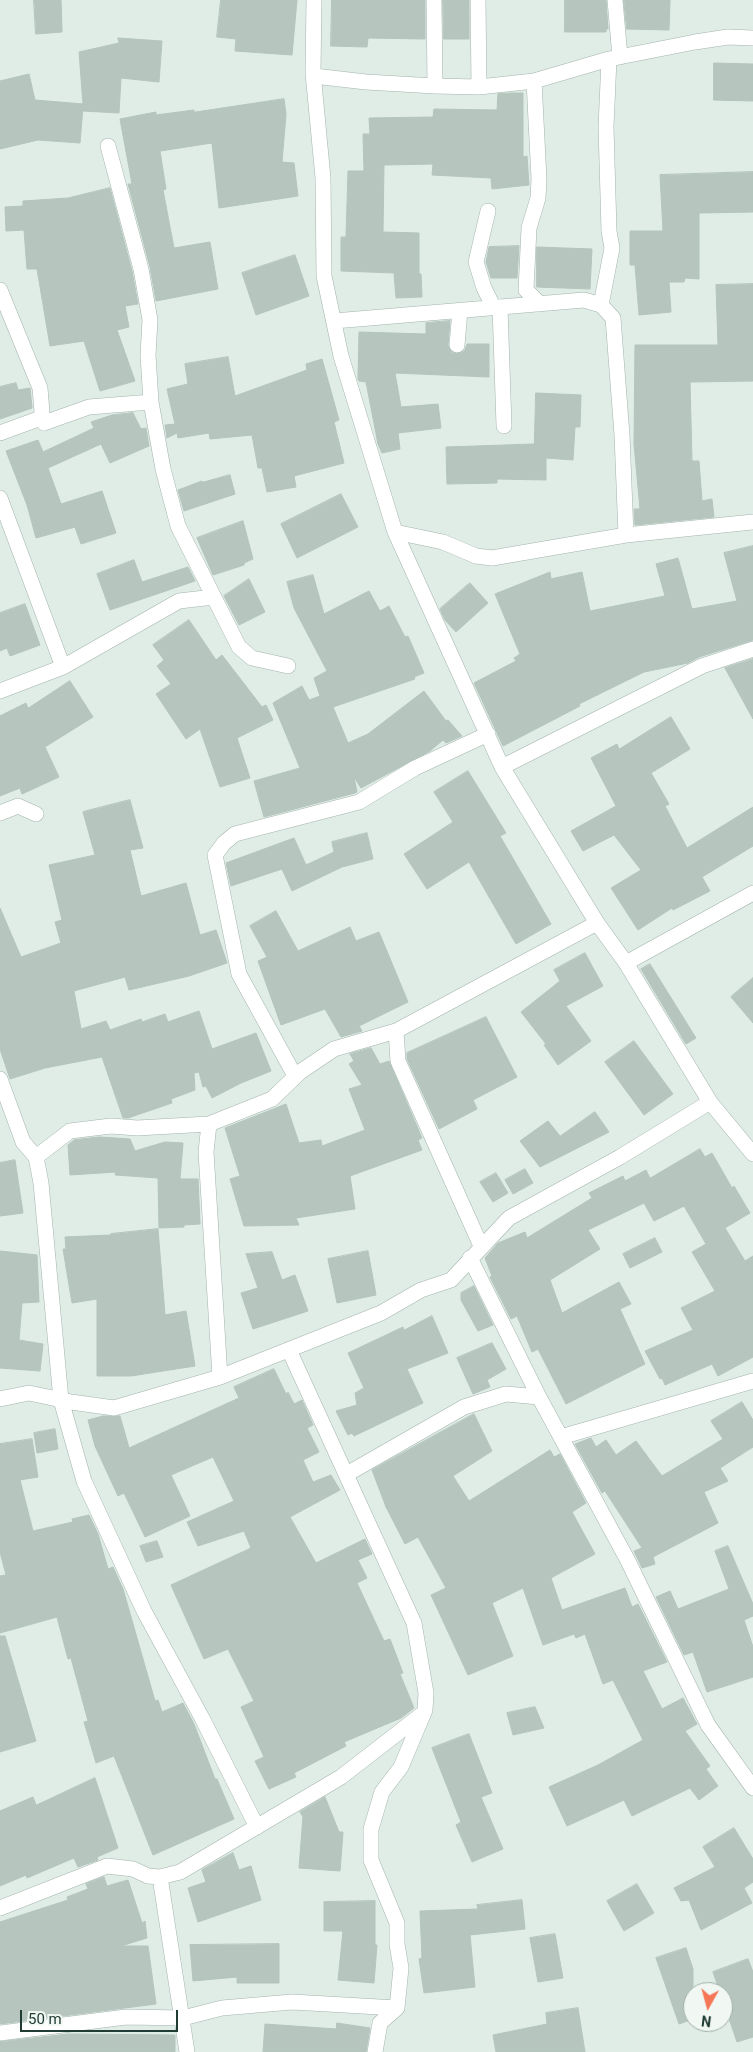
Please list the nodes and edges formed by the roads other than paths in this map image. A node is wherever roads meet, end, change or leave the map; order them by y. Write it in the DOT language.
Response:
graph roads {
  1 [pos="314,0"];
  2 [pos="434,0"];
  3 [pos="478,0"];
  4 [pos="615,0"];
  5 [pos="753,38"];
  6 [pos="614,58"];
  7 [pos="314,76"];
  8 [pos="534,81"];
  9 [pos="435,86"];
  10 [pos="479,87"];
  11 [pos="108,146"];
  12 [pos="488,211"];
  13 [pos="0,290"];
  14 [pos="540,304"];
  15 [pos="601,305"];
  16 [pos="497,308"];
  17 [pos="460,310"];
  18 [pos="334,321"];
  19 [pos="458,345"];
  20 [pos="151,402"];
  21 [pos="41,418"];
  22 [pos="504,426"];
  23 [pos="0,433"];
  24 [pos="0,498"];
  25 [pos="753,522"];
  26 [pos="395,532"];
  27 [pos="626,535"];
  28 [pos="214,597"];
  29 [pos="753,649"];
  30 [pos="288,666"];
  31 [pos="63,667"];
  32 [pos="0,691"];
  33 [pos="488,734"];
  34 [pos="502,766"];
  35 [pos="0,813"];
  36 [pos="36,814"];
  37 [pos="753,893"];
  38 [pos="597,923"];
  39 [pos="626,964"];
  40 [pos="396,1031"];
  41 [pos="295,1076"];
  42 [pos="0,1079"];
  43 [pos="710,1102"];
  44 [pos="210,1124"];
  45 [pos="751,1148"];
  46 [pos="36,1157"];
  47 [pos="481,1246"];
  48 [pos="470,1258"];
  49 [pos="289,1350"];
  50 [pos="220,1377"];
  51 [pos="753,1382"];
  52 [pos="538,1397"];
  53 [pos="0,1399"];
  54 [pos="61,1400"];
  55 [pos="561,1437"];
  56 [pos="346,1474"];
  57 [pos="426,1710"];
  58 [pos="752,1784"];
  59 [pos="257,1827"];
  60 [pos="160,1877"];
  61 [pos="0,1908"];
  62 [pos="397,2008"];
  63 [pos="183,2018"];
  64 [pos="0,2033"];
  65 [pos="187,2052"];
  66 [pos="375,2052"];
  1 -- 7 [label="street"];
  2 -- 9 [label="street"];
  3 -- 10 [label="street"];
  4 -- 6 [label="street"];
  5 -- 6 [label="street"];
  6 -- 8 [label="street"];
  6 -- 15 [label="street"];
  7 -- 9 [label="street"];
  7 -- 18 [label="street"];
  8 -- 10 [label="street"];
  8 -- 14 [label="street"];
  9 -- 10 [label="street"];
  11 -- 20 [label="street"];
  12 -- 16 [label="street"];
  13 -- 21 [label="street"];
  14 -- 15 [label="street"];
  14 -- 16 [label="street"];
  15 -- 27 [label="street"];
  16 -- 17 [label="street"];
  16 -- 22 [label="street"];
  17 -- 18 [label="street"];
  17 -- 19 [label="street"];
  18 -- 26 [label="street"];
  20 -- 21 [label="street"];
  20 -- 28 [label="street"];
  21 -- 23 [label="street"];
  24 -- 31 [label="street"];
  25 -- 27 [label="street"];
  26 -- 27 [label="street"];
  26 -- 33 [label="street"];
  28 -- 30 [label="street"];
  28 -- 31 [label="street"];
  29 -- 34 [label="street"];
  31 -- 32 [label="street"];
  33 -- 34 [label="street"];
  33 -- 41 [label="street"];
  34 -- 38 [label="street"];
  35 -- 36 [label="street"];
  37 -- 39 [label="street"];
  38 -- 39 [label="street"];
  38 -- 40 [label="street"];
  39 -- 43 [label="street"];
  40 -- 41 [label="street"];
  40 -- 47 [label="street"];
  41 -- 44 [label="street"];
  42 -- 46 [label="street"];
  43 -- 45 [label="street"];
  43 -- 47 [label="street"];
  44 -- 46 [label="street"];
  44 -- 50 [label="street"];
  46 -- 54 [label="street"];
  47 -- 48 [label="street"];
  48 -- 49 [label="street"];
  48 -- 52 [label="street"];
  49 -- 50 [label="street"];
  49 -- 56 [label="street"];
  50 -- 54 [label="street"];
  51 -- 55 [label="street"];
  52 -- 55 [label="street"];
  52 -- 56 [label="street"];
  53 -- 54 [label="street"];
  54 -- 59 [label="street"];
  55 -- 58 [label="street"];
  56 -- 57 [label="street"];
  57 -- 59 [label="street"];
  57 -- 62 [label="street"];
  59 -- 60 [label="street"];
  60 -- 61 [label="street"];
  60 -- 63 [label="street"];
  62 -- 63 [label="street"];
  62 -- 66 [label="street"];
  63 -- 64 [label="street"];
  63 -- 65 [label="street"];
}
